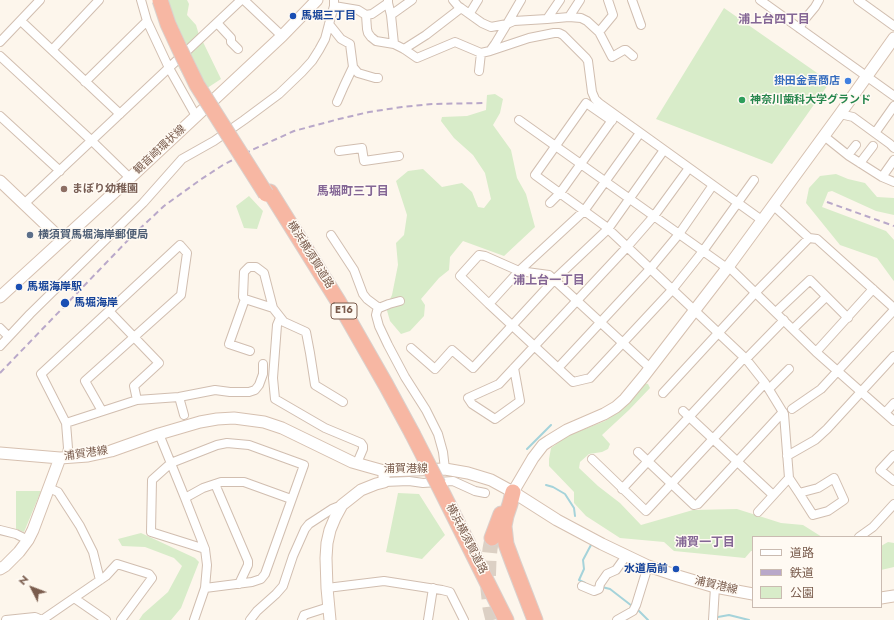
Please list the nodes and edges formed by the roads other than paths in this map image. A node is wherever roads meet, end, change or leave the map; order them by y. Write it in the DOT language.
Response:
graph roads {
  1 [pos="40,0"];
  2 [pos="99,0"];
  3 [pos="141,0"];
  4 [pos="160,0"];
  5 [pos="164,0"];
  6 [pos="243,0"];
  7 [pos="316,0"];
  8 [pos="412,0"];
  9 [pos="453,0"];
  10 [pos="478,0"];
  11 [pos="521,0"];
  12 [pos="560,0"];
  13 [pos="580,0"];
  14 [pos="608,0"];
  15 [pos="632,0"];
  16 [pos="760,0"];
  17 [pos="819,0"];
  18 [pos="858,0"];
  19 [pos="388,2"];
  20 [pos="334,3"];
  21 [pos="461,8"];
  22 [pos="470,14"];
  23 [pos="366,15"];
  24 [pos="391,16"];
  25 [pos="569,17"];
  26 [pos="547,19"];
  27 [pos="20,20"];
  28 [pos="147,21"];
  29 [pos="217,23"];
  30 [pos="330,24"];
  31 [pos="506,24"];
  32 [pos="641,26"];
  33 [pos="894,26"];
  34 [pos="798,28"];
  35 [pos="599,32"];
  36 [pos="282,36"];
  37 [pos="894,38"];
  38 [pos="0,42"];
  39 [pos="394,44"];
  40 [pos="238,49"];
  41 [pos="404,49"];
  42 [pos="52,50"];
  43 [pos="490,51"];
  44 [pos="481,52"];
  45 [pos="0,56"];
  46 [pos="633,56"];
  47 [pos="353,67"];
  48 [pos="169,68"];
  49 [pos="479,71"];
  50 [pos="867,76"];
  51 [pos="378,78"];
  52 [pos="85,82"];
  53 [pos="894,96"];
  54 [pos="337,102"];
  55 [pos="894,106"];
  56 [pos="120,114"];
  57 [pos="840,114"];
  58 [pos="0,116"];
  59 [pos="196,116"];
  60 [pos="614,118"];
  61 [pos="519,120"];
  62 [pos="640,133"];
  63 [pos="875,133"];
  64 [pos="824,136"];
  65 [pos="92,141"];
  66 [pos="856,145"];
  67 [pos="556,146"];
  68 [pos="873,146"];
  69 [pos="894,148"];
  70 [pos="664,150"];
  71 [pos="339,152"];
  72 [pos="848,155"];
  73 [pos="399,156"];
  74 [pos="894,160"];
  75 [pos="860,163"];
  76 [pos="581,164"];
  77 [pos="689,168"];
  78 [pos="60,171"];
  79 [pos="882,177"];
  80 [pos="130,178"];
  81 [pos="754,180"];
  82 [pos="0,181"];
  83 [pos="605,181"];
  84 [pos="894,182"];
  85 [pos="713,185"];
  86 [pos="268,193"];
  87 [pos="560,193"];
  88 [pos="630,199"];
  89 [pos="550,203"];
  90 [pos="738,203"];
  91 [pos="24,204"];
  92 [pos="774,206"];
  93 [pos="584,211"];
  94 [pos="654,216"];
  95 [pos="763,221"];
  96 [pos="608,229"];
  97 [pos="679,234"];
  98 [pos="331,235"];
  99 [pos="809,238"];
  100 [pos="62,240"];
  101 [pos="628,247"];
  102 [pos="703,251"];
  103 [pos="728,268"];
  104 [pos="650,269"];
  105 [pos="519,271"];
  106 [pos="555,280"];
  107 [pos="873,289"];
  108 [pos="672,290"];
  109 [pos="756,292"];
  110 [pos="826,296"];
  111 [pos="0,297"];
  112 [pos="245,298"];
  113 [pos="400,301"];
  114 [pos="578,301"];
  115 [pos="490,304"];
  116 [pos="273,308"];
  117 [pos="379,308"];
  118 [pos="894,309"];
  119 [pos="109,311"];
  120 [pos="694,311"];
  121 [pos="776,312"];
  122 [pos="280,318"];
  123 [pos="848,318"];
  124 [pos="784,320"];
  125 [pos="600,322"];
  126 [pos="512,325"];
  127 [pos="0,328"];
  128 [pos="793,329"];
  129 [pos="718,334"];
  130 [pos="8,336"];
  131 [pos="134,337"];
  132 [pos="623,343"];
  133 [pos="0,346"];
  134 [pos="535,346"];
  135 [pos="411,348"];
  136 [pos="250,351"];
  137 [pos="816,352"];
  138 [pos="894,356"];
  139 [pos="746,359"];
  140 [pos="263,364"];
  141 [pos="514,368"];
  142 [pos="558,368"];
  143 [pos="650,368"];
  144 [pos="789,369"];
  145 [pos="838,372"];
  146 [pos="273,378"];
  147 [pos="262,379"];
  148 [pos="767,386"];
  149 [pos="663,392"];
  150 [pos="861,392"];
  151 [pos="179,396"];
  152 [pos="137,400"];
  153 [pos="343,402"];
  154 [pos="894,403"];
  155 [pos="792,409"];
  156 [pos="102,411"];
  157 [pos="783,412"];
  158 [pos="885,413"];
  159 [pos="686,414"];
  160 [pos="184,415"];
  161 [pos="894,421"];
  162 [pos="66,423"];
  163 [pos="159,434"];
  164 [pos="712,439"];
  165 [pos="638,452"];
  166 [pos="0,453"];
  167 [pos="894,454"];
  168 [pos="787,456"];
  169 [pos="63,458"];
  170 [pos="592,459"];
  171 [pos="648,461"];
  172 [pos="736,462"];
  173 [pos="171,463"];
  174 [pos="357,463"];
  175 [pos="445,469"];
  176 [pos="384,476"];
  177 [pos="790,478"];
  178 [pos="894,481"];
  179 [pos="215,484"];
  180 [pos="671,484"];
  181 [pos="436,485"];
  182 [pos="49,488"];
  183 [pos="508,489"];
  184 [pos="622,489"];
  185 [pos="485,493"];
  186 [pos="799,493"];
  187 [pos="772,496"];
  188 [pos="186,498"];
  189 [pos="291,499"];
  190 [pos="894,504"];
  191 [pos="342,505"];
  192 [pos="758,512"];
  193 [pos="0,530"];
  194 [pos="860,536"];
  195 [pos="492,538"];
  196 [pos="28,540"];
  197 [pos="205,550"];
  198 [pos="626,556"];
  199 [pos="648,566"];
  200 [pos="0,569"];
  201 [pos="100,580"];
  202 [pos="239,584"];
  203 [pos="582,586"];
  204 [pos="715,586"];
  205 [pos="206,588"];
  206 [pos="327,588"];
  207 [pos="433,588"];
  208 [pos="752,594"];
  209 [pos="894,596"];
  210 [pos="74,598"];
  211 [pos="882,598"];
  212 [pos="329,607"];
  213 [pos="6,620"];
  214 [pos="106,620"];
  215 [pos="121,620"];
  216 [pos="194,620"];
  217 [pos="250,620"];
  218 [pos="302,620"];
  219 [pos="330,620"];
  220 [pos="428,620"];
  221 [pos="464,620"];
  222 [pos="502,620"];
  223 [pos="506,620"];
  224 [pos="535,620"];
  225 [pos="617,620"];
  226 [pos="713,620"];
  1 -- 27 [label="street"];
  2 -- 42 [label="street"];
  3 -- 28 [label="street"];
  4 -- 86 [label="highway, 横浜横須賀道路 / E16, bridge"];
  5 -- 86 [label="highway, 横浜横須賀道路 / E16"];
  6 -- 29 [label="street"];
  6 -- 36 [label="street"];
  7 -- 36 [label="main road, 観音崎環状線"];
  8 -- 24 [label="street"];
  9 -- 21 [label="street"];
  10 -- 22 [label="street"];
  11 -- 31 [label="street"];
  12 -- 26 [label="street"];
  13 -- 25 [label="street"];
  14 -- 35 [label="street"];
  15 -- 32 [label="street"];
  16 -- 34 [label="street"];
  17 -- 34 [label="street"];
  18 -- 33 [label="street"];
  19 -- 23 [label="street"];
  19 -- 24 [label="street"];
  20 -- 23 [label="street"];
  20 -- 30 [label="street"];
  21 -- 22 [label="street"];
  21 -- 41 [label="street"];
  22 -- 31 [label="street"];
  23 -- 39 [label="street"];
  24 -- 39 [label="street"];
  25 -- 26 [label="street"];
  25 -- 35 [label="street"];
  26 -- 31 [label="street"];
  27 -- 38 [label="street"];
  27 -- 42 [label="street"];
  28 -- 48 [label="street"];
  28 -- 52 [label="street"];
  29 -- 40 [label="street"];
  29 -- 48 [label="street"];
  30 -- 47 [label="street"];
  30 -- 130 [label="street"];
  31 -- 43 [label="street"];
  34 -- 50 [label="street"];
  35 -- 46 [label="street"];
  36 -- 59 [label="main road, 観音崎環状線"];
  37 -- 50 [label="main road"];
  39 -- 41 [label="street"];
  41 -- 44 [label="street"];
  42 -- 52 [label="street"];
  43 -- 44 [label="street"];
  43 -- 60 [label="street"];
  44 -- 49 [label="street"];
  45 -- 65 [label="street"];
  47 -- 51 [label="street"];
  47 -- 54 [label="street"];
  48 -- 56 [label="street"];
  48 -- 59 [label="street"];
  50 -- 53 [label="street"];
  50 -- 57 [label="main road"];
  52 -- 56 [label="street"];
  55 -- 63 [label="street"];
  56 -- 65 [label="street"];
  57 -- 63 [label="street"];
  57 -- 64 [label="main road"];
  58 -- 78 [label="street"];
  59 -- 80 [label="main road, 観音崎環状線"];
  60 -- 62 [label="street"];
  60 -- 67 [label="street"];
  60 -- 76 [label="street"];
  61 -- 67 [label="street"];
  62 -- 70 [label="street"];
  62 -- 83 [label="street"];
  63 -- 69 [label="street"];
  64 -- 72 [label="street"];
  64 -- 92 [label="main road"];
  65 -- 78 [label="street"];
  65 -- 80 [label="street"];
  66 -- 72 [label="street"];
  67 -- 76 [label="street"];
  67 -- 87 [label="street"];
  68 -- 75 [label="street"];
  70 -- 77 [label="street"];
  70 -- 88 [label="street"];
  71 -- 73 [label="street"];
  72 -- 75 [label="street"];
  74 -- 79 [label="street"];
  75 -- 79 [label="street"];
  76 -- 83 [label="street"];
  76 -- 87 [label="street"];
  77 -- 85 [label="street"];
  77 -- 94 [label="street"];
  78 -- 91 [label="street"];
  79 -- 84 [label="street"];
  80 -- 100 [label="main road, 観音崎環状線"];
  81 -- 90 [label="street"];
  82 -- 91 [label="main road"];
  83 -- 88 [label="street"];
  83 -- 93 [label="street"];
  85 -- 90 [label="street"];
  85 -- 97 [label="street"];
  86 -- 181 [label="highway, 横浜横須賀道路 / E16"];
  87 -- 89 [label="street"];
  87 -- 93 [label="street"];
  88 -- 94 [label="street"];
  88 -- 96 [label="street"];
  90 -- 95 [label="street"];
  90 -- 102 [label="street"];
  91 -- 100 [label="main road"];
  92 -- 95 [label="main road"];
  92 -- 99 [label="street"];
  93 -- 96 [label="street"];
  93 -- 105 [label="street"];
  94 -- 97 [label="street"];
  94 -- 101 [label="street"];
  95 -- 103 [label="main road"];
  96 -- 101 [label="street"];
  96 -- 106 [label="street"];
  97 -- 102 [label="street"];
  97 -- 104 [label="street"];
  98 -- 117 [label="street"];
  99 -- 107 [label="street"];
  99 -- 109 [label="street"];
  100 -- 111 [label="main road, 観音崎環状線"];
  101 -- 104 [label="street"];
  101 -- 114 [label="street"];
  102 -- 103 [label="street"];
  102 -- 108 [label="street"];
  103 -- 109 [label="street"];
  103 -- 120 [label="main road"];
  104 -- 108 [label="street"];
  104 -- 125 [label="street"];
  105 -- 106 [label="street"];
  105 -- 115 [label="street"];
  105 -- 115 [label="street"];
  106 -- 114 [label="street"];
  106 -- 126 [label="street"];
  107 -- 118 [label="street"];
  107 -- 123 [label="street"];
  108 -- 120 [label="street"];
  108 -- 132 [label="street"];
  109 -- 121 [label="street"];
  109 -- 129 [label="street"];
  110 -- 121 [label="street"];
  110 -- 123 [label="street"];
  110 -- 128 [label="street"];
  112 -- 116 [label="street"];
  112 -- 116 [label="street"];
  112 -- 136 [label="street"];
  113 -- 117 [label="street"];
  114 -- 125 [label="street"];
  114 -- 134 [label="street"];
  115 -- 126 [label="street"];
  116 -- 122 [label="street"];
  117 -- 175 [label="street"];
  118 -- 145 [label="street"];
  119 -- 131 [label="street"];
  119 -- 131 [label="street"];
  119 -- 162 [label="street"];
  120 -- 129 [label="street"];
  120 -- 143 [label="main road"];
  121 -- 124 [label="street"];
  122 -- 146 [label="street"];
  122 -- 153 [label="street"];
  123 -- 137 [label="street"];
  124 -- 128 [label="street"];
  124 -- 139 [label="street"];
  125 -- 132 [label="street"];
  125 -- 142 [label="street"];
  126 -- 134 [label="street"];
  126 -- 135 [label="street"];
  127 -- 130 [label="street"];
  128 -- 137 [label="street"];
  129 -- 139 [label="street"];
  129 -- 149 [label="street"];
  130 -- 133 [label="street"];
  131 -- 152 [label="street"];
  131 -- 156 [label="street"];
  132 -- 142 [label="street"];
  132 -- 143 [label="street"];
  134 -- 141 [label="street"];
  134 -- 142 [label="street"];
  137 -- 145 [label="street"];
  138 -- 150 [label="street"];
  139 -- 148 [label="street"];
  139 -- 159 [label="street"];
  140 -- 147 [label="street"];
  141 -- 141 [label="street"];
  143 -- 183 [label="main road"];
  144 -- 148 [label="street"];
  145 -- 150 [label="street"];
  145 -- 155 [label="street"];
  146 -- 147 [label="street"];
  146 -- 174 [label="street"];
  147 -- 151 [label="street"];
  148 -- 157 [label="street"];
  148 -- 164 [label="street"];
  150 -- 158 [label="street"];
  150 -- 168 [label="street"];
  151 -- 152 [label="street"];
  151 -- 160 [label="street"];
  152 -- 156 [label="street"];
  154 -- 158 [label="street"];
  156 -- 162 [label="street"];
  157 -- 168 [label="street"];
  157 -- 172 [label="street"];
  158 -- 161 [label="street"];
  159 -- 164 [label="street"];
  159 -- 171 [label="street"];
  162 -- 169 [label="street"];
  163 -- 169 [label="main road, 浦賀港線"];
  163 -- 173 [label="street"];
  163 -- 174 [label="main road, 浦賀港線"];
  164 -- 172 [label="street"];
  164 -- 180 [label="street"];
  165 -- 171 [label="street"];
  166 -- 169 [label="main road, 浦賀港線"];
  167 -- 178 [label="street"];
  168 -- 177 [label="street"];
  169 -- 182 [label="main road"];
  170 -- 184 [label="street"];
  171 -- 180 [label="street"];
  171 -- 184 [label="street"];
  172 -- 180 [label="street"];
  172 -- 187 [label="street"];
  173 -- 188 [label="street"];
  173 -- 189 [label="street"];
  173 -- 197 [label="street"];
  174 -- 176 [label="main road, 浦賀港線"];
  175 -- 176 [label="main road, 浦賀港線"];
  175 -- 183 [label="main road, 浦賀港線"];
  176 -- 185 [label="street"];
  176 -- 191 [label="main road"];
  177 -- 186 [label="street"];
  177 -- 187 [label="street"];
  179 -- 188 [label="street"];
  179 -- 189 [label="street"];
  179 -- 202 [label="street"];
  180 -- 184 [label="street"];
  181 -- 222 [label="highway, 横浜横須賀道路 / E16"];
  181 -- 223 [label="highway, 横浜横須賀道路 / E16"];
  182 -- 196 [label="main road"];
  182 -- 201 [label="street"];
  183 -- 195 [label="highway"];
  183 -- 198 [label="main road, 浦賀港線"];
  183 -- 224 [label="highway"];
  186 -- 186 [label="street"];
  187 -- 192 [label="street"];
  188 -- 197 [label="street"];
  189 -- 202 [label="street"];
  190 -- 194 [label="street"];
  191 -- 206 [label="main road"];
  191 -- 217 [label="street"];
  193 -- 196 [label="street"];
  196 -- 200 [label="main road"];
  197 -- 205 [label="street"];
  198 -- 199 [label="main road, 浦賀港線"];
  198 -- 203 [label="street"];
  199 -- 204 [label="main road, 浦賀港線"];
  199 -- 225 [label="street"];
  201 -- 210 [label="street"];
  201 -- 215 [label="street"];
  202 -- 205 [label="street"];
  204 -- 208 [label="main road, 浦賀港線"];
  204 -- 226 [label="street"];
  205 -- 216 [label="street"];
  206 -- 207 [label="street"];
  206 -- 212 [label="main road"];
  207 -- 220 [label="street"];
  207 -- 221 [label="street"];
  209 -- 211 [label="main road"];
  210 -- 213 [label="street"];
  210 -- 214 [label="street"];
  212 -- 218 [label="street"];
  212 -- 219 [label="main road"];
}
